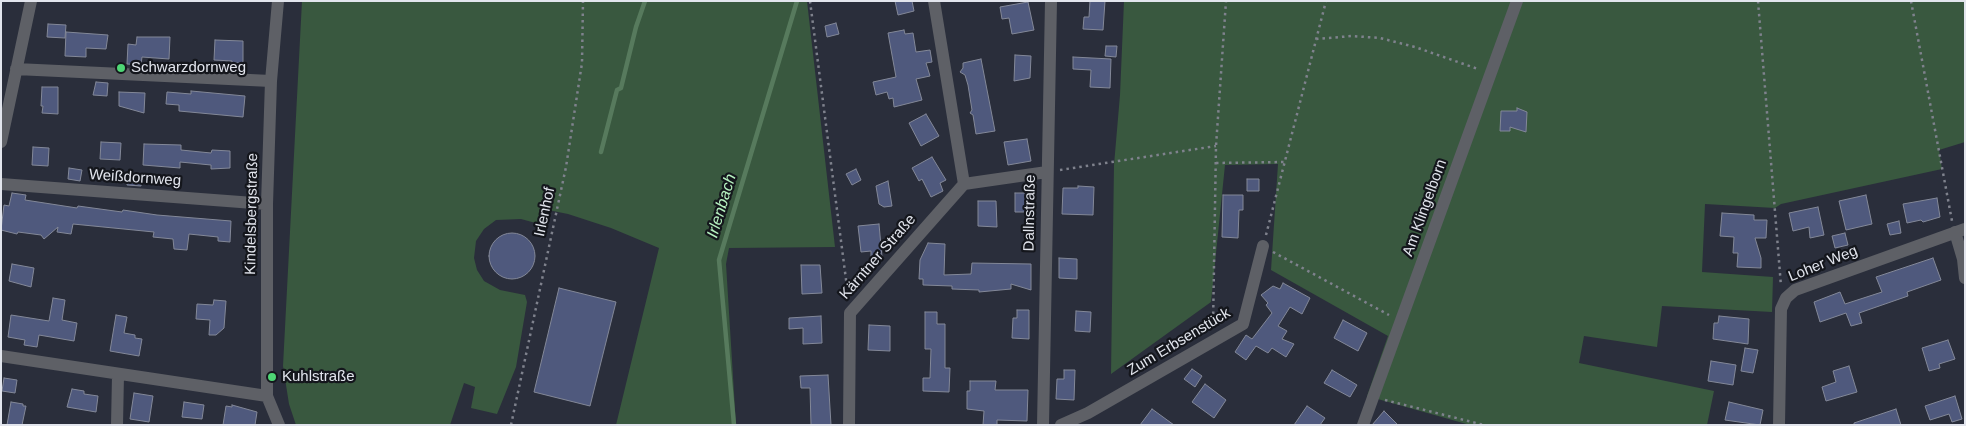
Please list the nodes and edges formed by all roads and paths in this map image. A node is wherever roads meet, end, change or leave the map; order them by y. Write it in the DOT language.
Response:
graph roads {
  1 [pos="31,1"];
  2 [pos="278,1"];
  3 [pos="583,1"];
  4 [pos="810,1"];
  5 [pos="934,1"];
  6 [pos="1051,1"];
  7 [pos="1226,1"];
  8 [pos="1326,1"];
  9 [pos="1517,1"];
  10 [pos="1758,1"];
  11 [pos="1911,1"];
  12 [pos="1316,39"];
  13 [pos="16,69"];
  14 [pos="1491,74"];
  15 [pos="271,80"];
  16 [pos="1,142"];
  17 [pos="1216,146"];
  18 [pos="1285,162"];
  19 [pos="1216,163"];
  20 [pos="1047,172"];
  21 [pos="1,184"];
  22 [pos="964,184"];
  23 [pos="267,204"];
  24 [pos="1960,230"];
  25 [pos="1263,246"];
  26 [pos="1965,278"];
  27 [pos="1786,298"];
  28 [pos="850,314"];
  29 [pos="1401,321"];
  30 [pos="1213,342"];
  31 [pos="1,356"];
  32 [pos="118,375"];
  33 [pos="267,396"];
  34 [pos="1374,397"];
  35 [pos="117,425"];
  36 [pos="279,425"];
  37 [pos="511,425"];
  38 [pos="849,425"];
  39 [pos="1044,425"];
  40 [pos="1061,425"];
  41 [pos="1363,425"];
  42 [pos="1484,425"];
  43 [pos="1778,425"];
  1 -- 13 [label="street"];
  2 -- 15 [label="street, Kindelsbergstraße"];
  3 -- 37 [label="path, Irlenhof"];
  4 -- 28 [label="path"];
  5 -- 22 [label="street"];
  6 -- 20 [label="street, Dallnstraße"];
  7 -- 17 [label="path"];
  8 -- 12 [label="path"];
  9 -- 14 [label="street, Am Klingelborn"];
  10 -- 27 [label="path"];
  11 -- 24 [label="path"];
  12 -- 14 [label="path"];
  12 -- 18 [label="path"];
  13 -- 15 [label="street"];
  13 -- 16 [label="street"];
  14 -- 29 [label="street, Am Klingelborn"];
  15 -- 23 [label="street, Kindelsbergstraße"];
  17 -- 19 [label="path"];
  17 -- 20 [label="path"];
  18 -- 19 [label="path"];
  18 -- 25 [label="path"];
  19 -- 30 [label="path"];
  20 -- 22 [label="street"];
  20 -- 39 [label="street, Dallnstraße"];
  21 -- 23 [label="street, Weißdornweg"];
  22 -- 28 [label="street, Kärntner Straße"];
  23 -- 33 [label="street, Kindelsbergstraße"];
  24 -- 26 [label="street"];
  24 -- 27 [label="street, Loher Weg"];
  25 -- 29 [label="path"];
  25 -- 30 [label="street, Zum Erbsenstück"];
  27 -- 43 [label="street, Loher Weg"];
  28 -- 38 [label="street, Kärntner Straße"];
  29 -- 34 [label="street, Am Klingelborn"];
  30 -- 40 [label="street, Zum Erbsenstück"];
  31 -- 32 [label="street"];
  32 -- 33 [label="street"];
  32 -- 35 [label="street"];
  33 -- 36 [label="street, Kindelsbergstraße"];
  34 -- 41 [label="street, Am Klingelborn"];
  34 -- 42 [label="path"];
}
